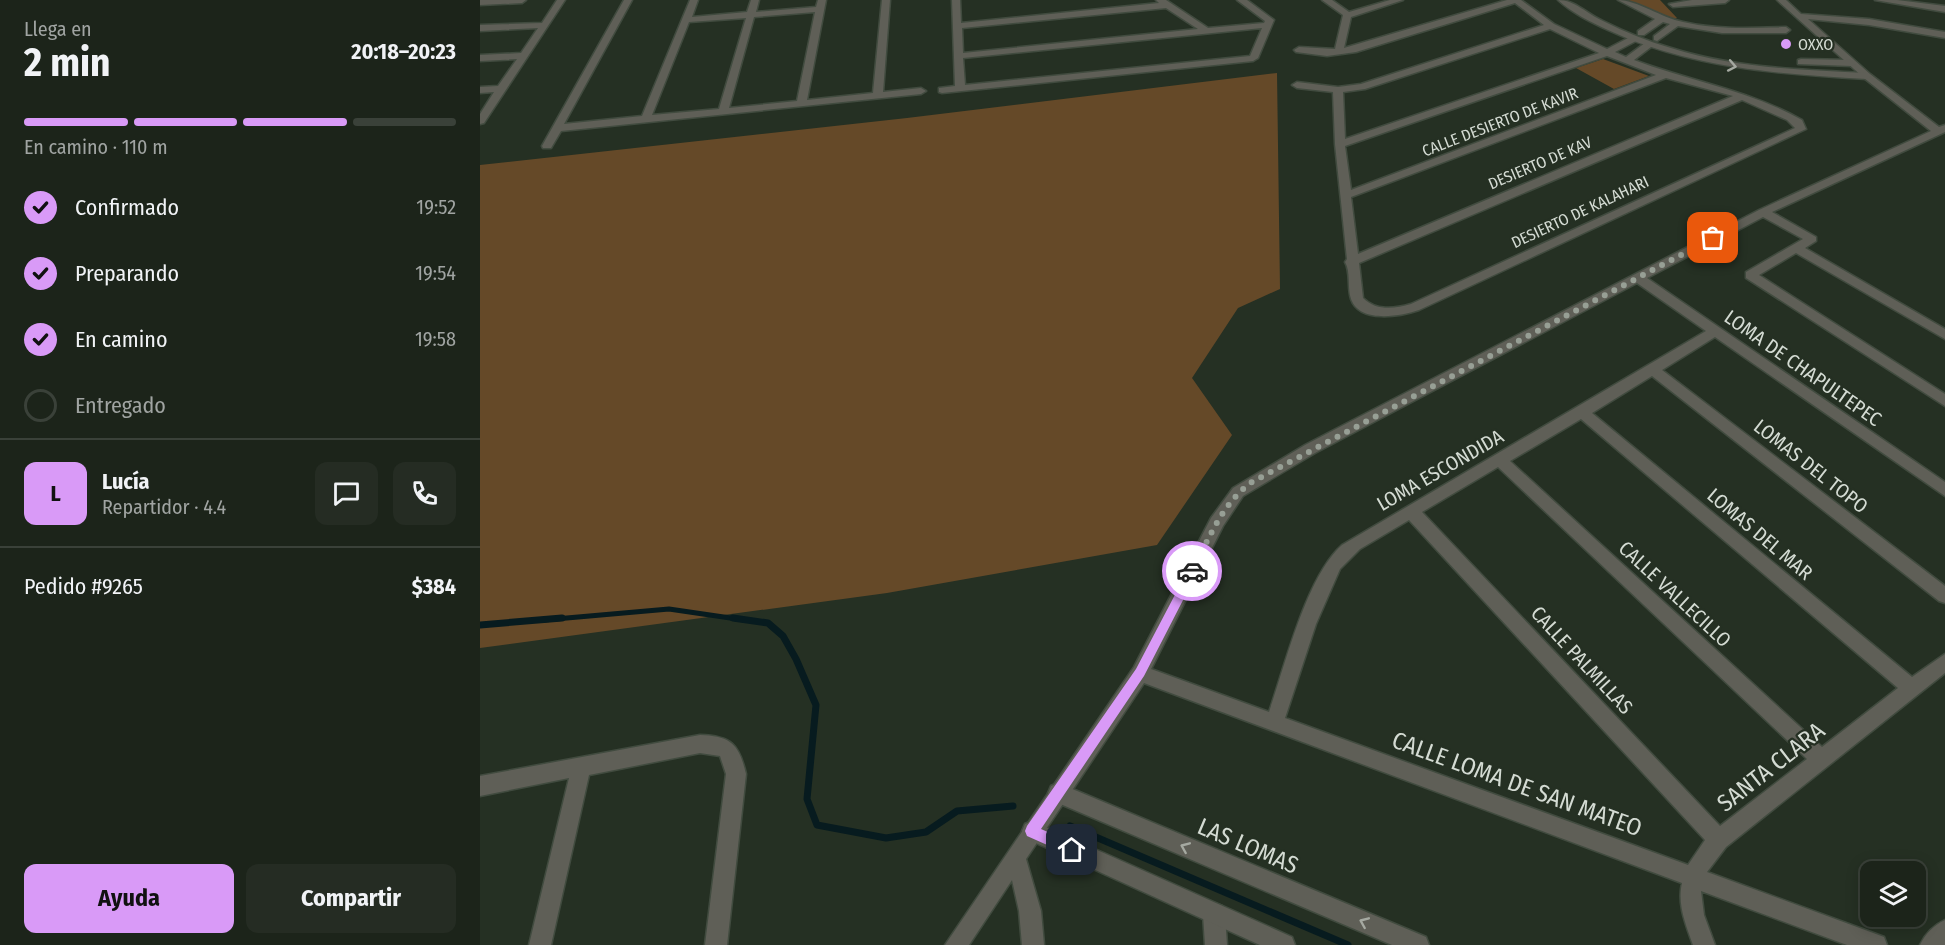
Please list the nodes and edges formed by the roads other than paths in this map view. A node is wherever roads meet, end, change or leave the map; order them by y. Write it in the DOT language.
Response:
graph roads {
  1 [pos="522,0"];
  2 [pos="561,0"];
  3 [pos="628,0"];
  4 [pos="694,0"];
  5 [pos="755,0"];
  6 [pos="886,0"];
  7 [pos="956,0"];
  8 [pos="1241,0"];
  9 [pos="1326,0"];
  10 [pos="1399,0"];
  11 [pos="1516,0"];
  12 [pos="1562,0"];
  13 [pos="1580,0"];
  14 [pos="1622,0"];
  15 [pos="1725,0"];
  16 [pos="1782,0"];
  17 [pos="1879,0"];
  18 [pos="480,2"];
  19 [pos="1164,2"];
  20 [pos="1671,2"];
  21 [pos="822,5"];
  22 [pos="1945,9"];
  23 [pos="750,15"];
  24 [pos="1347,15"];
  25 [pos="1800,16"];
  26 [pos="684,20"];
  27 [pos="1660,20"];
  28 [pos="545,24"];
  29 [pos="1676,24"];
  30 [pos="1268,25"];
  31 [pos="1692,25"];
  32 [pos="957,26"];
  33 [pos="1551,26"];
  34 [pos="480,28"];
  35 [pos="1205,30"];
  36 [pos="1786,30"];
  37 [pos="1945,35"];
  38 [pos="1637,36"];
  39 [pos="1657,38"];
  40 [pos="1648,45"];
  41 [pos="1299,50"];
  42 [pos="1339,52"];
  43 [pos="1607,53"];
  44 [pos="525,56"];
  45 [pos="958,56"];
  46 [pos="480,58"];
  47 [pos="1626,61"];
  48 [pos="1852,63"];
  49 [pos="1665,75"];
  50 [pos="1867,75"];
  51 [pos="1297,85"];
  52 [pos="960,88"];
  53 [pos="503,89"];
  54 [pos="480,90"];
  55 [pos="942,90"];
  56 [pos="1338,90"];
  57 [pos="921,91"];
  58 [pos="878,95"];
  59 [pos="1742,96"];
  60 [pos="801,103"];
  61 [pos="723,111"];
  62 [pos="646,119"];
  63 [pos="480,122"];
  64 [pos="557,128"];
  65 [pos="1942,129"];
  66 [pos="1340,144"];
  67 [pos="547,146"];
  68 [pos="1345,196"];
  69 [pos="1763,212"];
  70 [pos="1796,248"];
  71 [pos="1351,262"];
  72 [pos="1639,278"];
  73 [pos="1715,331"];
  74 [pos="1945,335"];
  75 [pos="1652,369"];
  76 [pos="1945,401"];
  77 [pos="1582,412"];
  78 [pos="1499,459"];
  79 [pos="1945,490"];
  80 [pos="1411,510"];
  81 [pos="1945,596"];
  82 [pos="1945,662"];
  83 [pos="1140,673"];
  84 [pos="1912,688"];
  85 [pos="1275,721"];
  86 [pos="1822,760"];
  87 [pos="581,767"];
  88 [pos="480,786"];
  89 [pos="1058,793"];
  90 [pos="1032,831"];
  91 [pos="1719,840"];
  92 [pos="1015,857"];
  93 [pos="1693,877"];
  94 [pos="1214,914"];
  95 [pos="1945,931"];
  96 [pos="540,945"];
  97 [pos="716,945"];
  98 [pos="956,945"];
  99 [pos="1034,945"];
  100 [pos="1216,945"];
  101 [pos="1284,945"];
  102 [pos="1418,945"];
  103 [pos="1704,945"];
  104 [pos="1876,945"];
  105 [pos="1931,945"];
  1 -- 18 [label="street"];
  2 -- 28 [label="street"];
  3 -- 64 [label="street"];
  4 -- 26 [label="street"];
  5 -- 23 [label="street"];
  6 -- 58 [label="street"];
  7 -- 32 [label="street"];
  8 -- 30 [label="street"];
  9 -- 24 [label="street"];
  10 -- 24 [label="street"];
  11 -- 33 [label="street"];
  11 -- 42 [label="street"];
  12 -- 38 [label="street"];
  13 -- 38 [label="street"];
  14 -- 27 [label="street"];
  15 -- 20 [label="street"];
  16 -- 25 [label="street"];
  17 -- 22 [label="street"];
  19 -- 32 [label="street"];
  19 -- 35 [label="street"];
  20 -- 31 [label="street"];
  21 -- 23 [label="street"];
  21 -- 60 [label="street"];
  23 -- 26 [label="street"];
  23 -- 61 [label="street"];
  24 -- 42 [label="street"];
  25 -- 37 [label="street"];
  25 -- 48 [label="street"];
  26 -- 62 [label="street"];
  27 -- 29 [label="street"];
  27 -- 38 [label="street"];
  28 -- 34 [label="street"];
  28 -- 44 [label="street"];
  29 -- 31 [label="street"];
  29 -- 39 [label="street"];
  30 -- 35 [label="street"];
  30 -- 52 [label="street"];
  31 -- 36 [label="street"];
  32 -- 45 [label="street"];
  33 -- 43 [label="street"];
  33 -- 56 [label="street"];
  35 -- 45 [label="street"];
  38 -- 39 [label="street"];
  38 -- 40 [label="street"];
  38 -- 43 [label="street"];
  39 -- 40 [label="street"];
  39 -- 48 [label="street"];
  40 -- 47 [label="street"];
  40 -- 50 [label="street, one-way"];
  41 -- 42 [label="street"];
  43 -- 47 [label="street"];
  43 -- 66 [label="street"];
  44 -- 46 [label="street"];
  44 -- 53 [label="street"];
  45 -- 52 [label="street"];
  47 -- 49 [label="street"];
  48 -- 50 [label="street"];
  49 -- 59 [label="street"];
  49 -- 68 [label="street, CALLE DESIERTO DE KAVIR"];
  50 -- 65 [label="street"];
  51 -- 56 [label="street"];
  52 -- 55 [label="street"];
  53 -- 54 [label="street"];
  53 -- 63 [label="street"];
  56 -- 66 [label="street"];
  57 -- 58 [label="street"];
  58 -- 60 [label="street"];
  59 -- 71 [label="street, DESIERTO DE KAV"];
  59 -- 71 [label="street, DESIERTO DE KALAHARI"];
  60 -- 61 [label="street"];
  61 -- 62 [label="street"];
  62 -- 64 [label="street"];
  64 -- 67 [label="street"];
  65 -- 69 [label="street"];
  66 -- 68 [label="street"];
  68 -- 71 [label="street"];
  69 -- 70 [label="street"];
  69 -- 72 [label="street"];
  70 -- 74 [label="street"];
  70 -- 76 [label="street"];
  72 -- 73 [label="street, LOMA DE CHAPULTEPEC"];
  72 -- 83 [label="street"];
  73 -- 75 [label="street, LOMA ESCONDIDA"];
  73 -- 79 [label="street, LOMA DE CHAPULTEPEC"];
  75 -- 77 [label="street, LOMA ESCONDIDA"];
  75 -- 81 [label="street, LOMAS DEL TOPO"];
  77 -- 78 [label="street, LOMA ESCONDIDA"];
  77 -- 84 [label="street, LOMAS DEL MAR"];
  78 -- 80 [label="street, LOMA ESCONDIDA"];
  78 -- 86 [label="street, CALLE VALLECILLO"];
  80 -- 85 [label="street, LOMA ESCONDIDA"];
  80 -- 91 [label="street, CALLE PALMILLAS"];
  82 -- 84 [label="street, SANTA CLARA"];
  83 -- 85 [label="street, CALLE LOMA DE SAN MATEO"];
  83 -- 89 [label="street"];
  84 -- 86 [label="street, SANTA CLARA"];
  85 -- 93 [label="street, CALLE LOMA DE SAN MATEO"];
  86 -- 91 [label="street, SANTA CLARA"];
  87 -- 88 [label="street"];
  87 -- 96 [label="street"];
  87 -- 97 [label="street"];
  89 -- 90 [label="street"];
  102 -- 89 [label="street, LAS LOMAS, one-way"];
  90 -- 92 [label="street"];
  90 -- 94 [label="street"];
  91 -- 93 [label="street, SANTA CLARA"];
  92 -- 98 [label="street"];
  92 -- 99 [label="street"];
  93 -- 103 [label="street, SANTA CLARA"];
  93 -- 104 [label="street, CALLE LOMA DE SAN MATEO"];
  94 -- 100 [label="street"];
  94 -- 101 [label="street"];
  95 -- 105 [label="street"];
}
